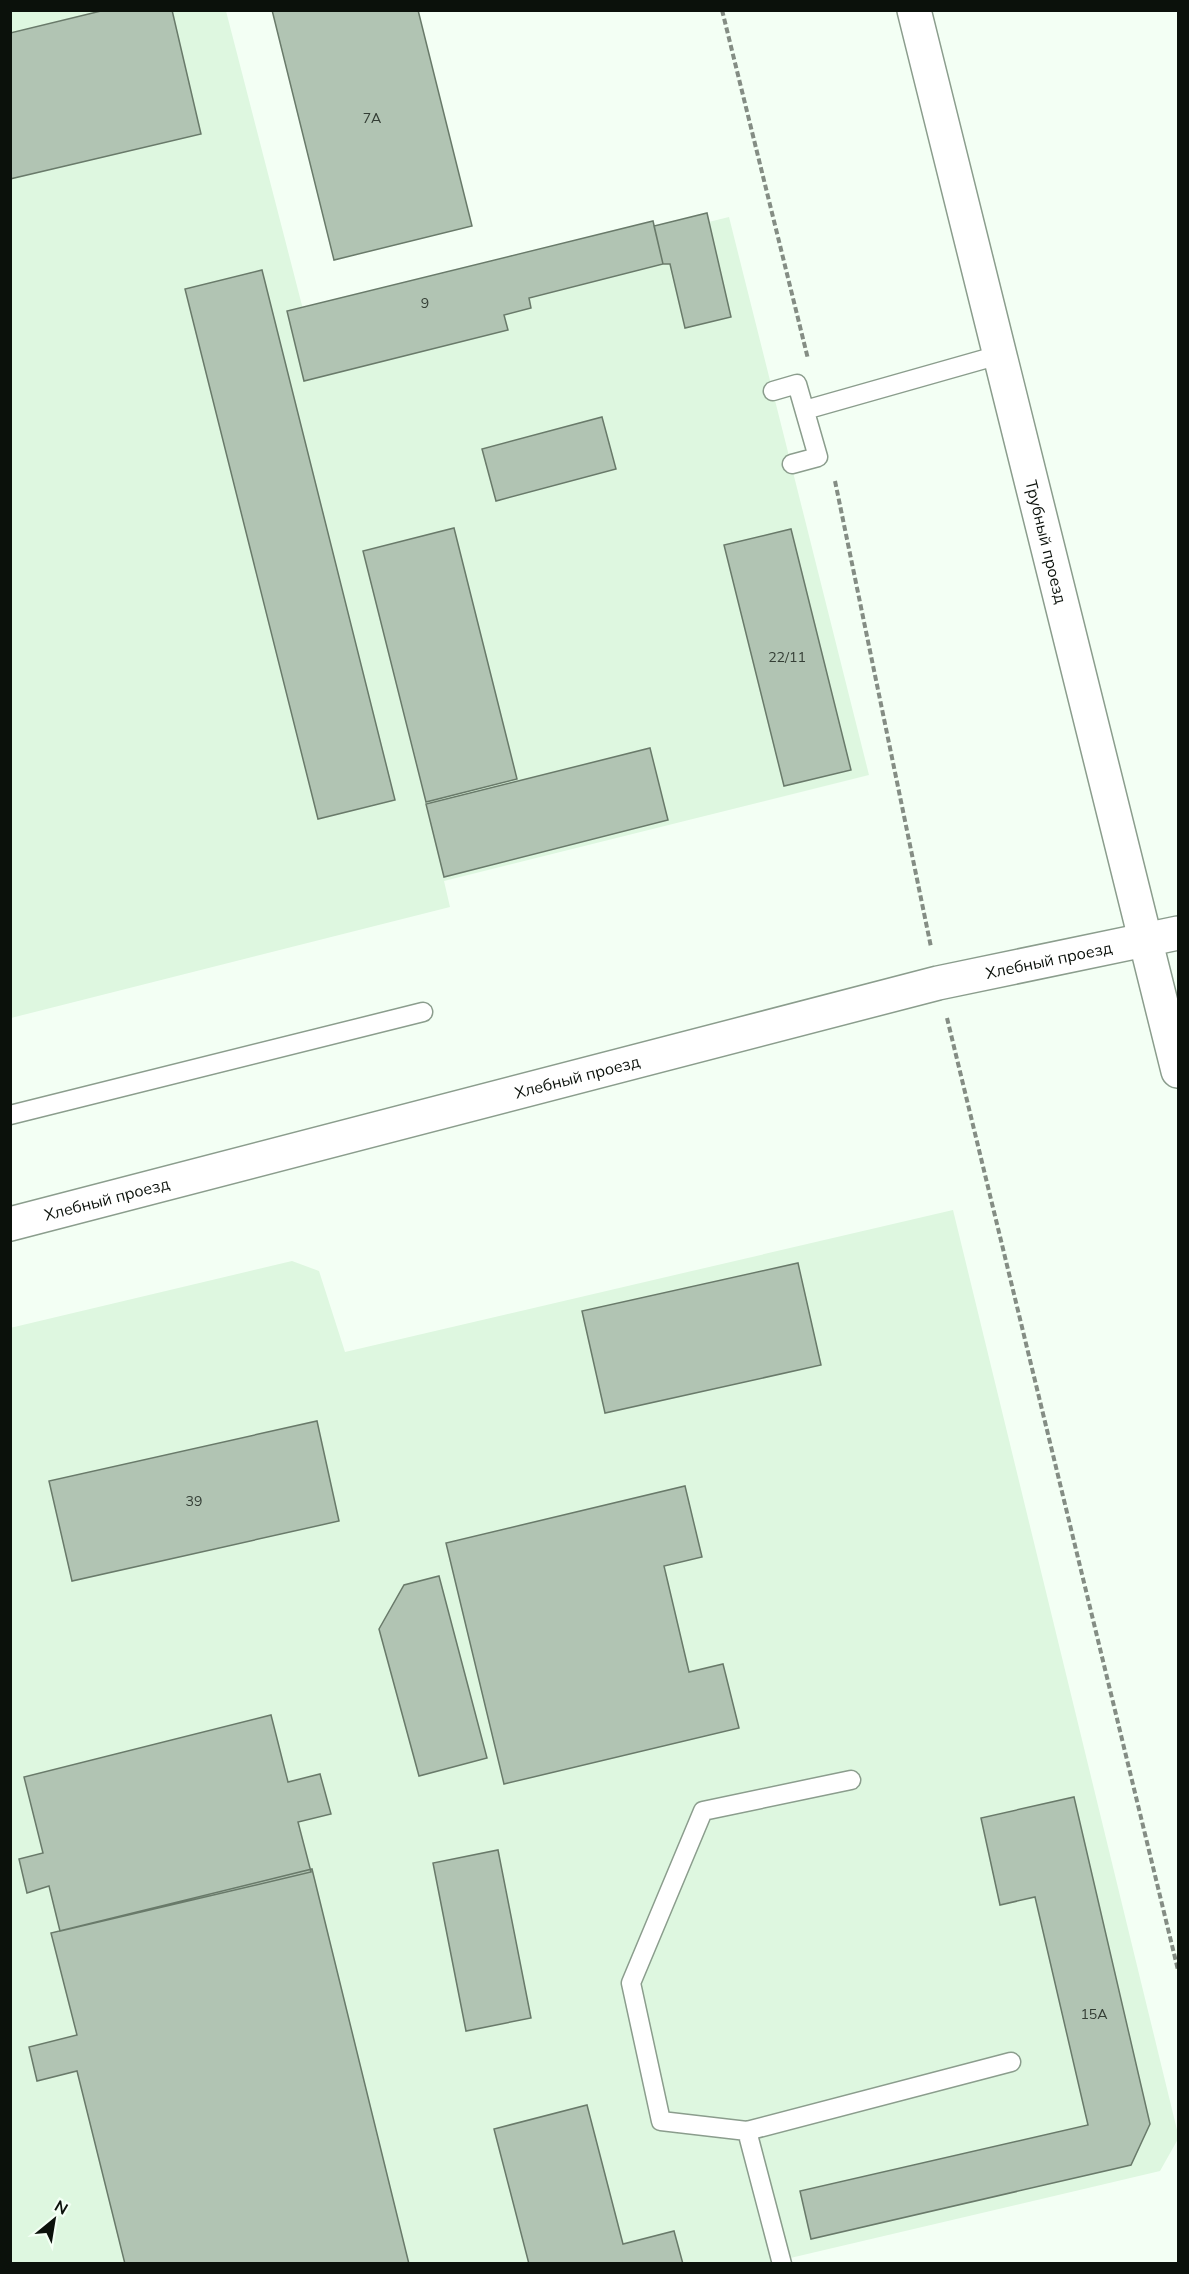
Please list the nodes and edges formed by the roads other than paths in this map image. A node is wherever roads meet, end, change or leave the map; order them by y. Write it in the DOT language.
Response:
graph roads {
  1 [pos="914,10"];
  2 [pos="999,355"];
  3 [pos="773,390"];
  4 [pos="805,410"];
  5 [pos="792,464"];
  6 [pos="1179,933"];
  7 [pos="1146,941"];
  8 [pos="423,1012"];
  9 [pos="1179,1071"];
  10 [pos="10,1115"];
  11 [pos="11,1220"];
  12 [pos="851,1780"];
  13 [pos="1011,2062"];
  14 [pos="747,2131"];
  15 [pos="782,2264"];
  1 -- 2 [label="street, Трубный проезд"];
  2 -- 4 [label="lane"];
  2 -- 7 [label="street, Трубный проезд"];
  3 -- 4 [label="lane"];
  4 -- 5 [label="lane"];
  6 -- 7 [label="street, Хлебный проезд"];
  7 -- 9 [label="street, Трубный проезд"];
  7 -- 11 [label="street, Хлебный проезд"];
  8 -- 10 [label="lane"];
  12 -- 14 [label="lane"];
  13 -- 14 [label="lane"];
  14 -- 15 [label="lane"];
}
